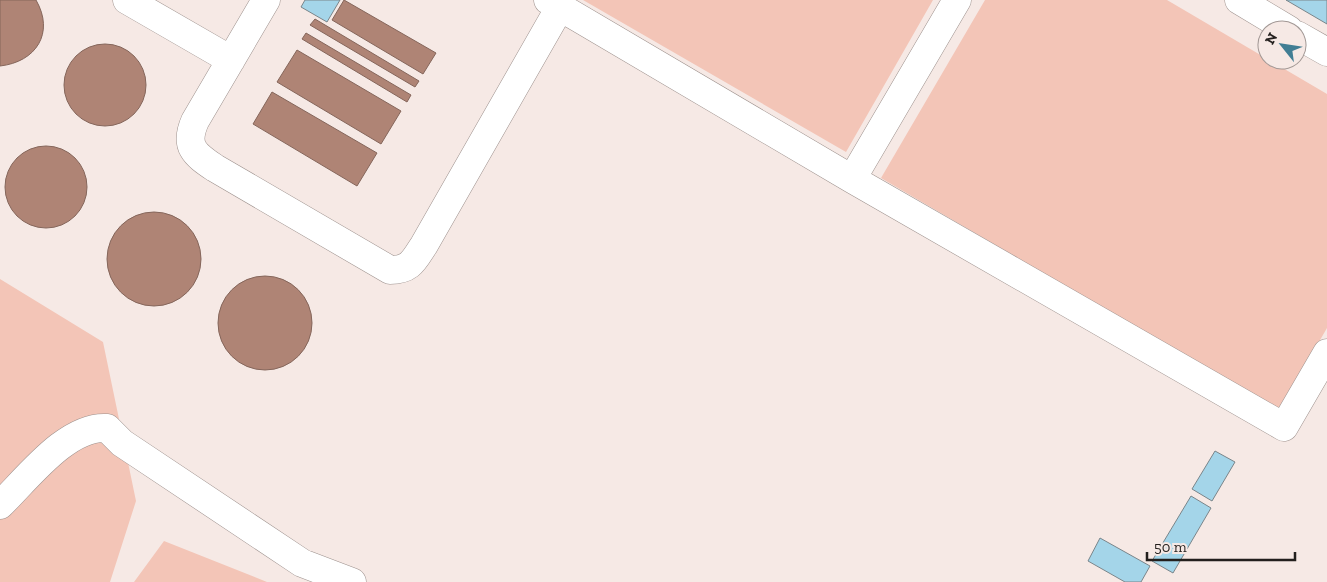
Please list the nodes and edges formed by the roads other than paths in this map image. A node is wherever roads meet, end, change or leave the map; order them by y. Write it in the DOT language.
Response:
graph roads {
  1 [pos="127,0"];
  2 [pos="266,0"];
  3 [pos="957,0"];
  4 [pos="1238,0"];
  5 [pos="554,4"];
  6 [pos="1272,20"];
  7 [pos="1307,40"];
  8 [pos="1327,52"];
  9 [pos="231,60"];
  10 [pos="852,179"];
  11 [pos="1327,353"];
  12 [pos="0,505"];
  13 [pos="352,582"];
  1 -- 9 [label="street"];
  2 -- 9 [label="street"];
  3 -- 10 [label="street"];
  4 -- 6 [label="street"];
  5 -- 9 [label="street"];
  5 -- 10 [label="street"];
  7 -- 8 [label="street"];
  10 -- 11 [label="street"];
  12 -- 13 [label="street"];
}
